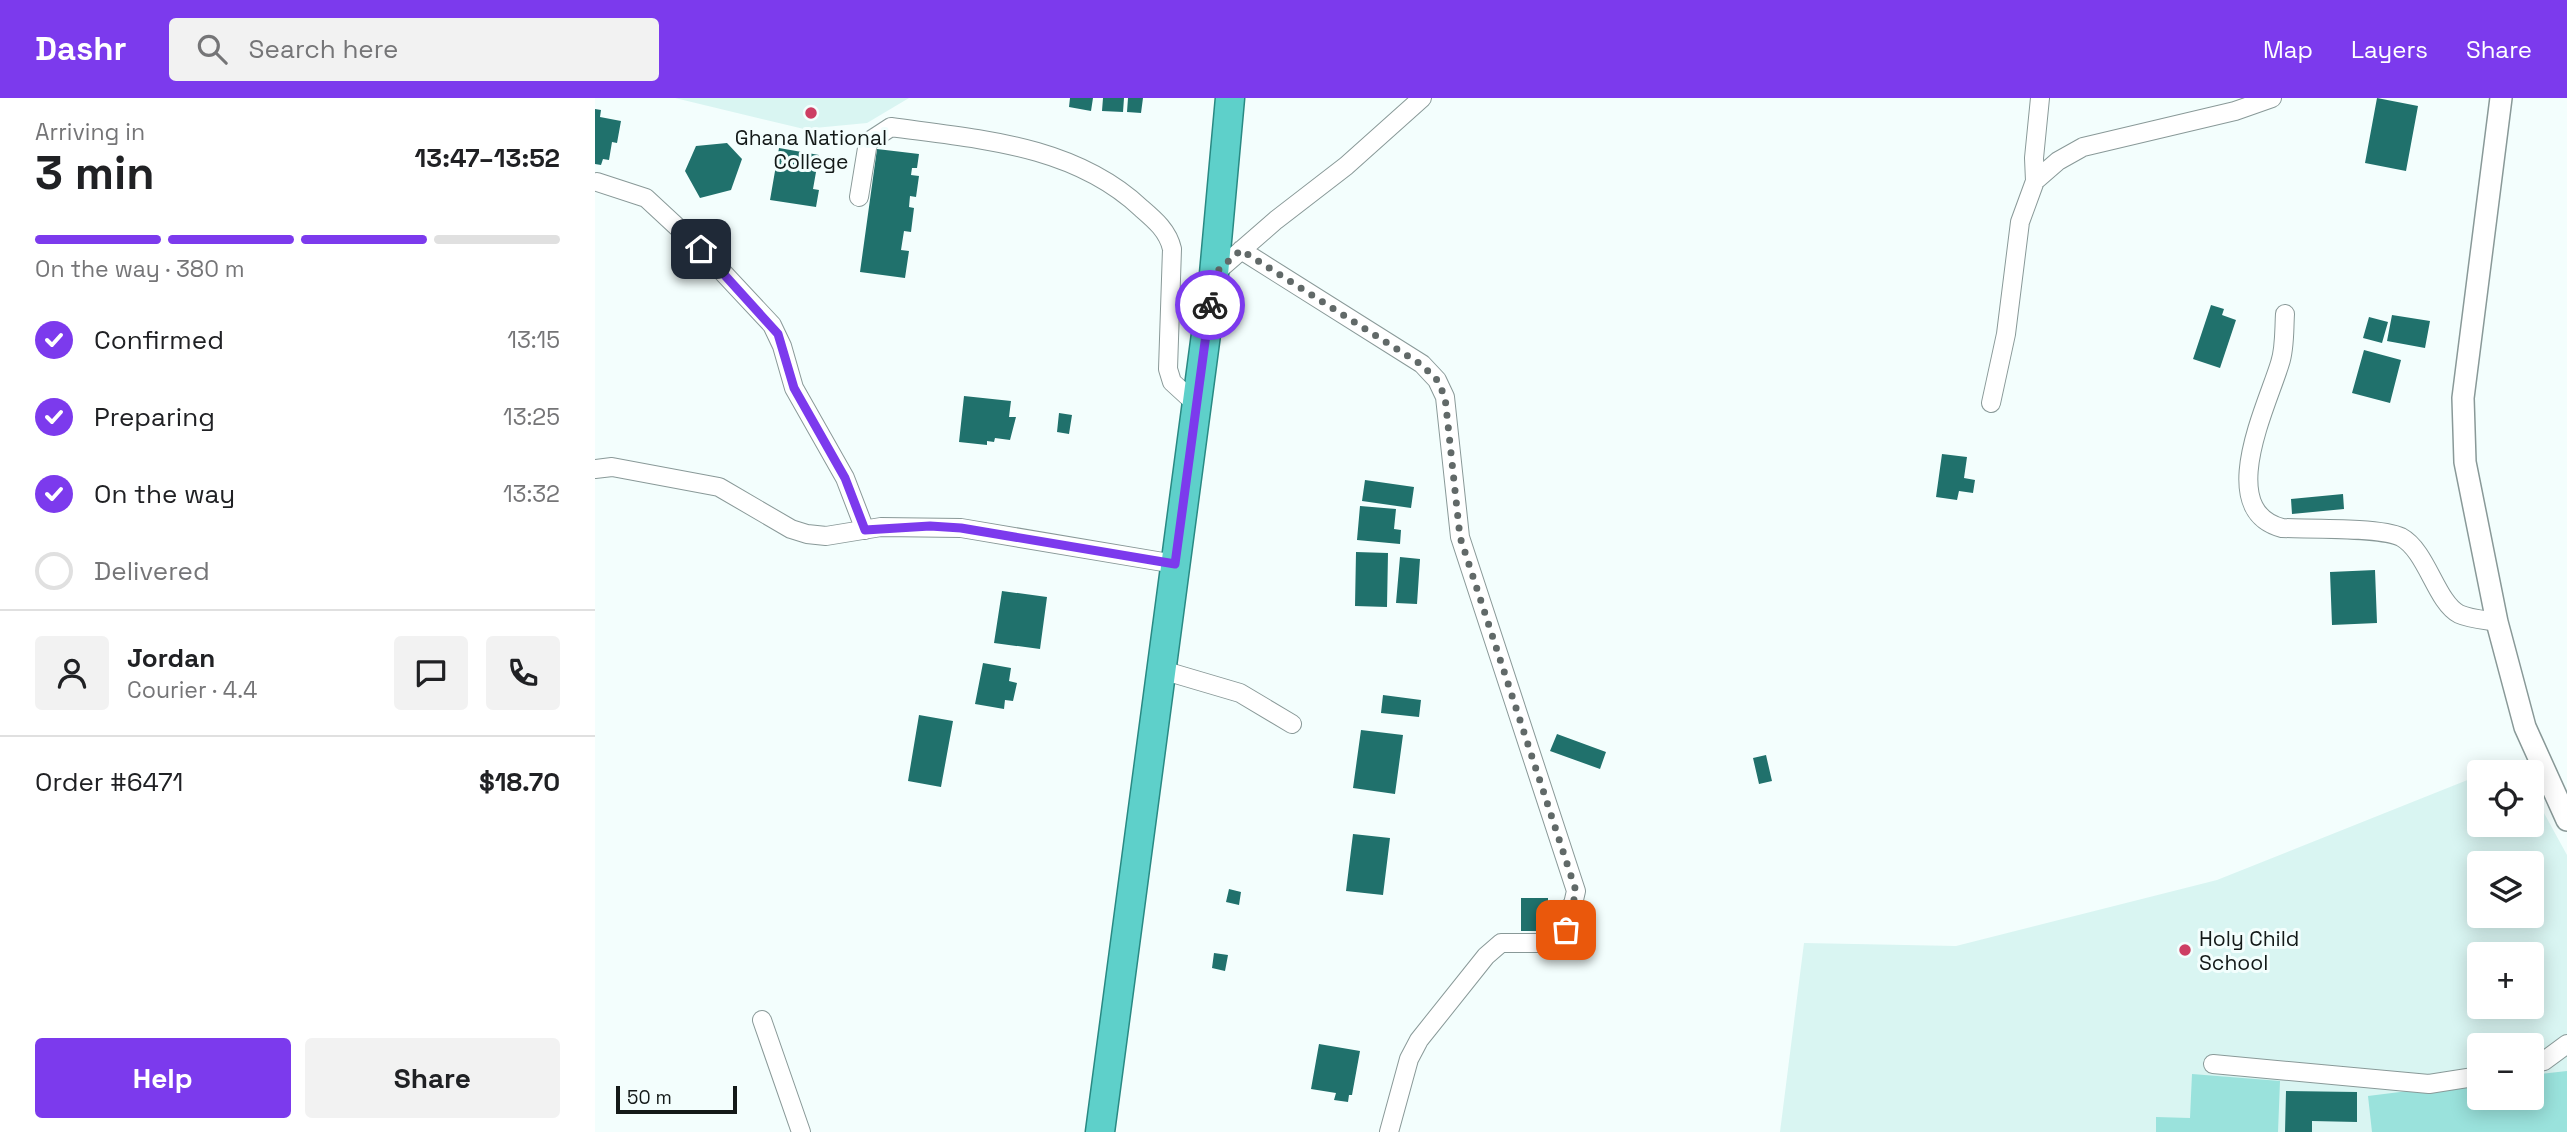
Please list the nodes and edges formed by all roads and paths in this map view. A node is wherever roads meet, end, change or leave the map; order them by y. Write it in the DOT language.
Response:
graph roads {
  1 [pos="1230,98"];
  2 [pos="1422,98"];
  3 [pos="2040,98"];
  4 [pos="2272,98"];
  5 [pos="2501,98"];
  6 [pos="2035,181"];
  7 [pos="597,182"];
  8 [pos="859,197"];
  9 [pos="1241,250"];
  10 [pos="1214,274"];
  11 [pos="2285,314"];
  12 [pos="1991,403"];
  13 [pos="1196,404"];
  14 [pos="595,468"];
  15 [pos="865,530"];
  16 [pos="1175,564"];
  17 [pos="2497,622"];
  18 [pos="1162,670"];
  19 [pos="1292,724"];
  20 [pos="2567,820"];
  21 [pos="762,1020"];
  22 [pos="2567,1044"];
  23 [pos="2544,1061"];
  24 [pos="2213,1064"];
  25 [pos="2467,1078"];
  26 [pos="801,1132"];
  27 [pos="1100,1132"];
  28 [pos="1389,1132"];
  1 -- 10 [label="highway"];
  2 -- 9 [label="street"];
  3 -- 6 [label="street"];
  4 -- 6 [label="street"];
  5 -- 17 [label="street"];
  6 -- 12 [label="street"];
  7 -- 15 [label="street"];
  8 -- 13 [label="street"];
  9 -- 10 [label="street"];
  9 -- 28 [label="street"];
  10 -- 13 [label="highway"];
  11 -- 17 [label="street"];
  13 -- 16 [label="highway"];
  14 -- 15 [label="street"];
  15 -- 16 [label="street"];
  16 -- 18 [label="highway"];
  17 -- 20 [label="street"];
  18 -- 19 [label="street"];
  18 -- 27 [label="highway"];
  21 -- 26 [label="street"];
  22 -- 23 [label="street"];
  24 -- 25 [label="street"];
}
